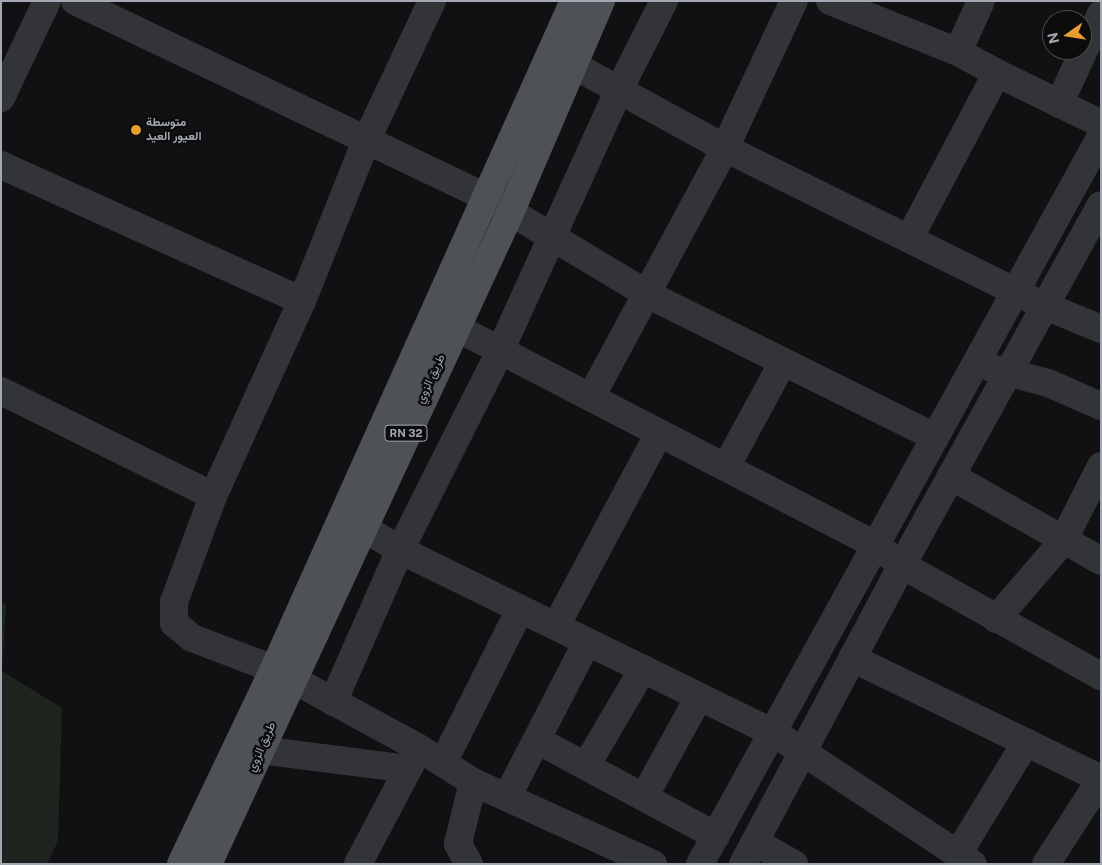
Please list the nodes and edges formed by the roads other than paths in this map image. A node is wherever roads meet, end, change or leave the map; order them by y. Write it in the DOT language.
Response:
graph roads {
  1 [pos="47,1"];
  2 [pos="76,1"];
  3 [pos="432,1"];
  4 [pos="574,1"];
  5 [pos="601,1"];
  6 [pos="664,1"];
  7 [pos="794,1"];
  8 [pos="830,1"];
  9 [pos="982,1"];
  10 [pos="1101,14"];
  11 [pos="958,52"];
  12 [pos="575,66"];
  13 [pos="997,73"];
  14 [pos="618,92"];
  15 [pos="1,98"];
  16 [pos="1059,104"];
  17 [pos="1101,124"];
  18 [pos="1101,136"];
  19 [pos="366,141"];
  20 [pos="725,148"];
  21 [pos="1,165"];
  22 [pos="1092,177"];
  23 [pos="484,196"];
  24 [pos="1101,205"];
  25 [pos="510,213"];
  26 [pos="551,238"];
  27 [pos="910,239"];
  28 [pos="1017,292"];
  29 [pos="647,294"];
  30 [pos="302,301"];
  31 [pos="1043,305"];
  32 [pos="455,326"];
  33 [pos="1101,329"];
  34 [pos="500,351"];
  35 [pos="783,362"];
  36 [pos="976,364"];
  37 [pos="1008,372"];
  38 [pos="1,391"];
  39 [pos="591,397"];
  40 [pos="1101,406"];
  41 [pos="659,433"];
  42 [pos="935,437"];
  43 [pos="1101,466"];
  44 [pos="726,468"];
  45 [pos="951,476"];
  46 [pos="213,496"];
  47 [pos="364,528"];
  48 [pos="1063,541"];
  49 [pos="876,545"];
  50 [pos="400,550"];
  51 [pos="1101,560"];
  52 [pos="902,565"];
  53 [pos="520,609"];
  54 [pos="996,620"];
  55 [pos="556,626"];
  56 [pos="587,642"];
  57 [pos="852,658"];
  58 [pos="643,669"];
  59 [pos="283,675"];
  60 [pos="1101,676"];
  61 [pos="699,697"];
  62 [pos="332,702"];
  63 [pos="774,733"];
  64 [pos="537,740"];
  65 [pos="1026,742"];
  66 [pos="260,750"];
  67 [pos="803,751"];
  68 [pos="414,759"];
  69 [pos="443,763"];
  70 [pos="586,766"];
  71 [pos="1101,779"];
  72 [pos="473,782"];
  73 [pos="507,797"];
  74 [pos="644,797"];
  75 [pos="716,836"];
  76 [pos="749,853"];
  77 [pos="965,859"];
  78 [pos="181,864"];
  79 [pos="208,864"];
  80 [pos="358,864"];
  81 [pos="469,864"];
  82 [pos="653,864"];
  83 [pos="700,864"];
  84 [pos="794,864"];
  85 [pos="1046,864"];
  1 -- 15 [label="street"];
  2 -- 19 [label="street"];
  3 -- 19 [label="street"];
  4 -- 23 [label="main road, طريق الزوي / RN 32"];
  5 -- 12 [label="main road, طريق الزوي / RN 32"];
  6 -- 14 [label="street"];
  7 -- 20 [label="street"];
  8 -- 11 [label="street"];
  9 -- 11 [label="street"];
  10 -- 16 [label="street"];
  11 -- 13 [label="street"];
  12 -- 14 [label="street"];
  12 -- 25 [label="main road, طريق الزوي / RN 32"];
  13 -- 16 [label="street"];
  13 -- 27 [label="street"];
  14 -- 20 [label="street"];
  14 -- 26 [label="street"];
  16 -- 17 [label="street"];
  18 -- 22 [label="street"];
  19 -- 23 [label="street"];
  19 -- 30 [label="street"];
  20 -- 27 [label="street"];
  20 -- 29 [label="street"];
  21 -- 30 [label="street"];
  22 -- 28 [label="street"];
  23 -- 25 [label="street"];
  23 -- 59 [label="main road, طريق الزوي / RN 32"];
  24 -- 31 [label="street"];
  25 -- 26 [label="street"];
  25 -- 32 [label="main road, طريق الزوي / RN 32"];
  26 -- 29 [label="street"];
  26 -- 34 [label="street"];
  27 -- 28 [label="street"];
  28 -- 31 [label="street"];
  28 -- 36 [label="street"];
  29 -- 35 [label="street"];
  29 -- 39 [label="street"];
  30 -- 46 [label="street"];
  31 -- 33 [label="street"];
  31 -- 37 [label="street"];
  32 -- 34 [label="street"];
  32 -- 47 [label="main road, طريق الزوي / RN 32"];
  34 -- 39 [label="street"];
  34 -- 50 [label="street"];
  35 -- 42 [label="street"];
  35 -- 44 [label="street"];
  36 -- 37 [label="street"];
  36 -- 42 [label="street"];
  37 -- 40 [label="street"];
  37 -- 45 [label="street"];
  38 -- 46 [label="street"];
  39 -- 41 [label="street"];
  41 -- 44 [label="street"];
  41 -- 55 [label="street"];
  42 -- 49 [label="street"];
  43 -- 48 [label="street"];
  44 -- 49 [label="street"];
  45 -- 48 [label="street"];
  45 -- 52 [label="street"];
  46 -- 59 [label="street"];
  47 -- 50 [label="street"];
  47 -- 59 [label="main road, طريق الزوي / RN 32"];
  48 -- 51 [label="street"];
  48 -- 54 [label="street"];
  49 -- 52 [label="street"];
  49 -- 63 [label="street"];
  50 -- 53 [label="street"];
  50 -- 62 [label="street"];
  52 -- 54 [label="street"];
  52 -- 57 [label="street"];
  53 -- 55 [label="street"];
  53 -- 69 [label="street"];
  54 -- 60 [label="street"];
  55 -- 56 [label="street"];
  56 -- 58 [label="street"];
  56 -- 64 [label="street"];
  57 -- 65 [label="street"];
  57 -- 67 [label="street"];
  58 -- 61 [label="street"];
  58 -- 70 [label="street"];
  59 -- 62 [label="street"];
  59 -- 66 [label="main road, طريق الزوي / RN 32"];
  59 -- 78 [label="main road, طريق الزوي / RN 32"];
  61 -- 63 [label="street"];
  61 -- 74 [label="street"];
  62 -- 68 [label="street"];
  63 -- 67 [label="street"];
  63 -- 75 [label="street"];
  64 -- 70 [label="street"];
  64 -- 73 [label="street"];
  65 -- 71 [label="street"];
  65 -- 77 [label="street"];
  66 -- 68 [label="street"];
  66 -- 79 [label="main road, طريق الزوي / RN 32"];
  67 -- 76 [label="street"];
  67 -- 77 [label="street"];
  68 -- 69 [label="street"];
  68 -- 80 [label="street"];
  69 -- 72 [label="street"];
  70 -- 74 [label="street"];
  71 -- 85 [label="street"];
  72 -- 73 [label="street"];
  72 -- 81 [label="street"];
  73 -- 82 [label="street"];
  74 -- 75 [label="street"];
  75 -- 83 [label="street"];
  76 -- 84 [label="street"];
}
